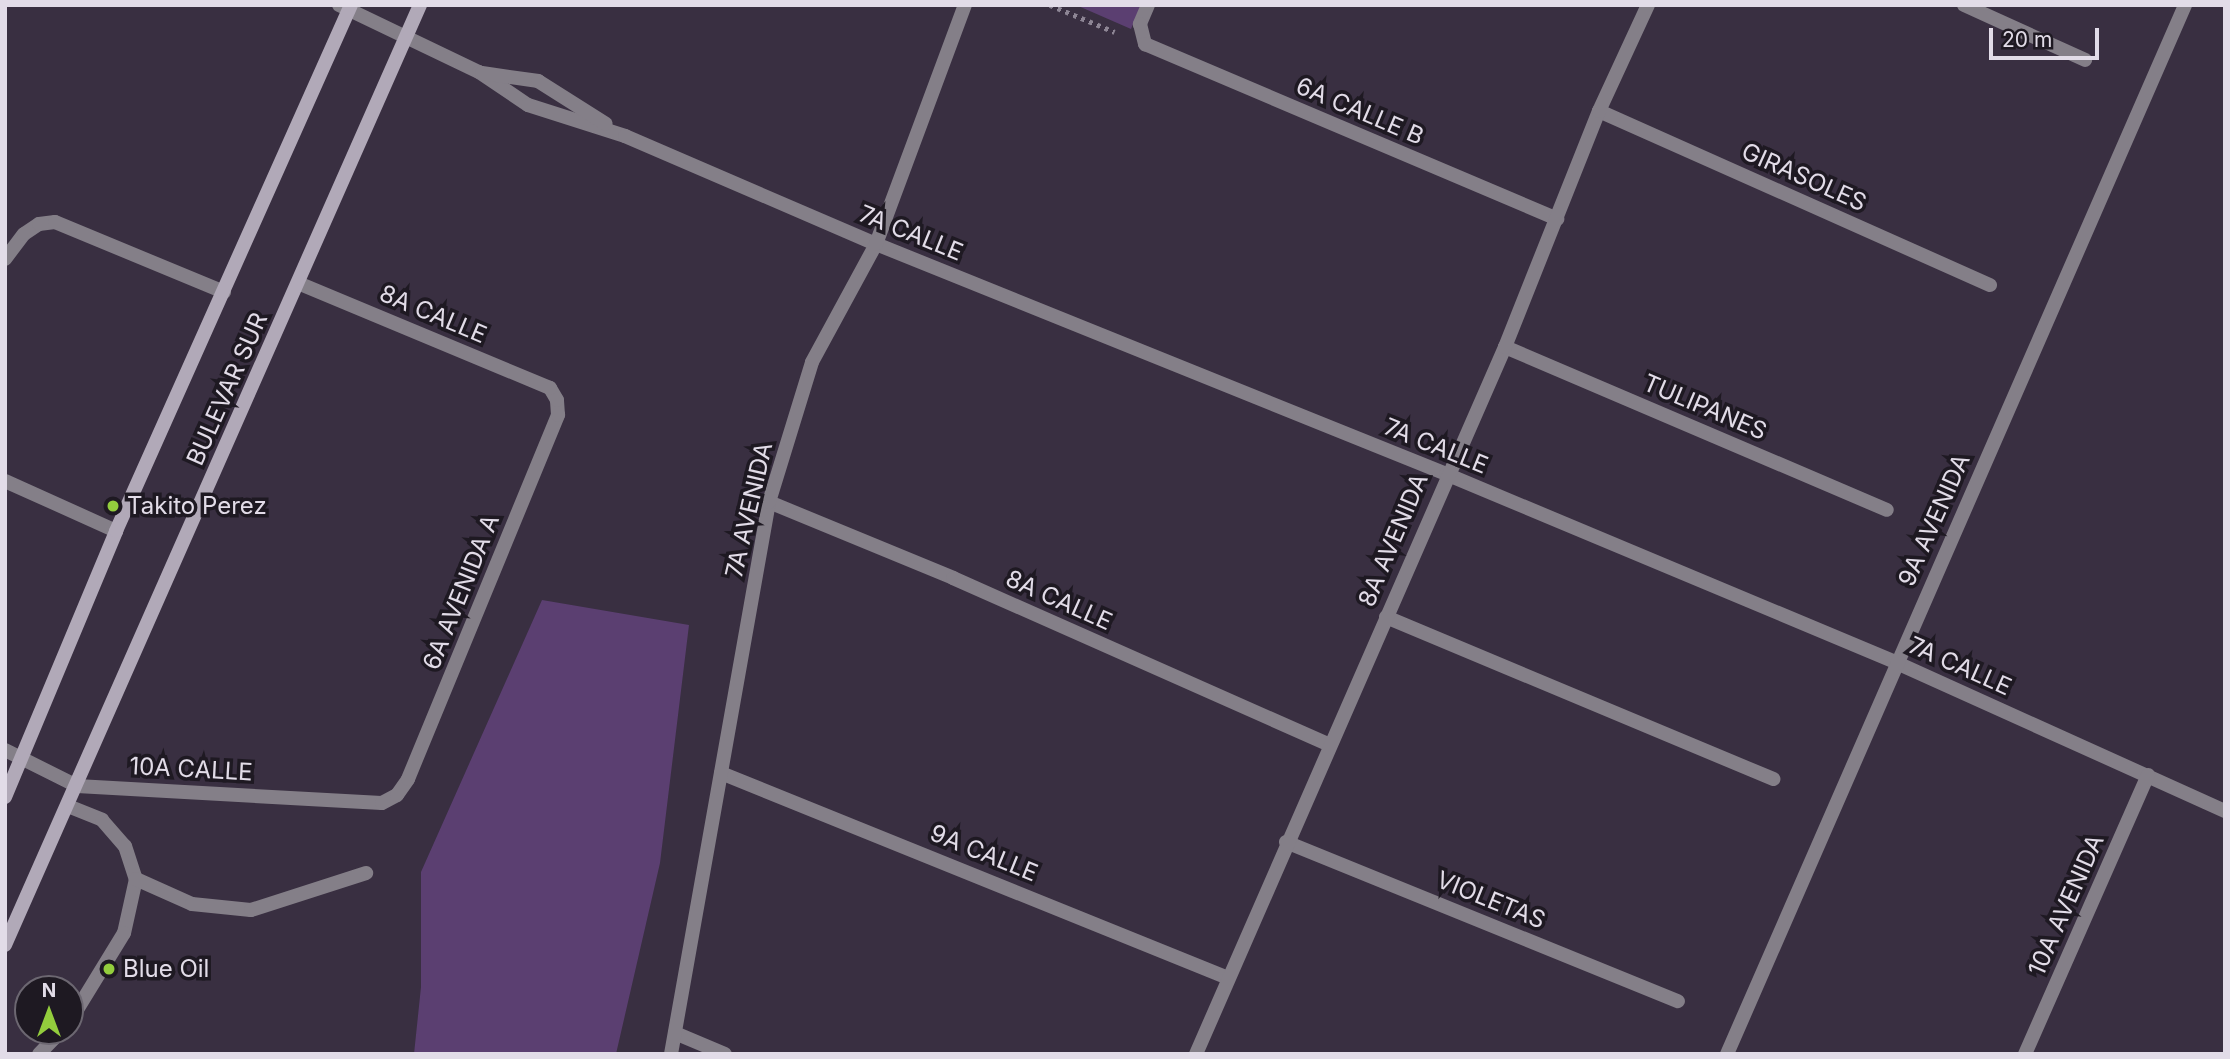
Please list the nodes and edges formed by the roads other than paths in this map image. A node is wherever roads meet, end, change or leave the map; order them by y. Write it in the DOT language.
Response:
graph roads {
  1 [pos="420,5"];
  2 [pos="965,5"];
  3 [pos="1148,5"];
  4 [pos="1648,5"];
  5 [pos="1964,5"];
  6 [pos="2185,5"];
  7 [pos="346,7"];
  8 [pos="405,40"];
  9 [pos="2085,61"];
  10 [pos="479,72"];
  11 [pos="1599,111"];
  12 [pos="625,136"];
  13 [pos="1557,219"];
  14 [pos="876,244"];
  15 [pos="5,259"];
  16 [pos="298,283"];
  17 [pos="1990,285"];
  18 [pos="225,292"];
  19 [pos="1504,346"];
  20 [pos="550,388"];
  21 [pos="1446,474"];
  22 [pos="5,481"];
  23 [pos="769,502"];
  24 [pos="1887,510"];
  25 [pos="116,531"];
  26 [pos="1386,617"];
  27 [pos="1897,663"];
  28 [pos="1329,745"];
  29 [pos="5,750"];
  30 [pos="22,757"];
  31 [pos="721,773"];
  32 [pos="2148,775"];
  33 [pos="1774,779"];
  34 [pos="77,786"];
  35 [pos="5,797"];
  36 [pos="382,803"];
  37 [pos="68,806"];
  38 [pos="2225,811"];
  39 [pos="1286,842"];
  40 [pos="366,873"];
  41 [pos="136,879"];
  42 [pos="5,945"];
  43 [pos="1228,978"];
  44 [pos="84,998"];
  45 [pos="1678,1001"];
  46 [pos="675,1032"];
  47 [pos="671,1054"];
  48 [pos="725,1054"];
  49 [pos="1196,1054"];
  50 [pos="1727,1054"];
  51 [pos="2025,1054"];
  1 -- 8 [label="main road, BULEVAR SUR"];
  2 -- 14 [label="street, 7A AVENIDA"];
  3 -- 13 [label="street, 6A CALLE B"];
  4 -- 11 [label="street, 8A AVENIDA"];
  5 -- 9 [label="street"];
  6 -- 27 [label="street, 9A AVENIDA"];
  7 -- 8 [label="street, 7A CALLE"];
  7 -- 18 [label="main road, BULEVAR SUR"];
  8 -- 10 [label="street, 7A CALLE"];
  8 -- 16 [label="main road, BULEVAR SUR"];
  10 -- 12 [label="street, 7A CALLE"];
  10 -- 12 [label="street, 7A CALLE"];
  11 -- 13 [label="street, 8A AVENIDA"];
  11 -- 17 [label="street, GIRASOLES"];
  12 -- 14 [label="street, 7A CALLE"];
  13 -- 19 [label="street, 8A AVENIDA"];
  14 -- 21 [label="street, 7A CALLE"];
  14 -- 23 [label="street, 7A AVENIDA"];
  15 -- 18 [label="street"];
  16 -- 20 [label="street, 8A CALLE"];
  16 -- 34 [label="main road, BULEVAR SUR"];
  18 -- 25 [label="main road, BULEVAR SUR"];
  19 -- 21 [label="street, 8A AVENIDA"];
  19 -- 24 [label="street, TULIPANES"];
  20 -- 36 [label="street, 6A AVENIDA A"];
  21 -- 26 [label="street, 8A AVENIDA"];
  21 -- 27 [label="street, 7A CALLE"];
  22 -- 25 [label="street"];
  23 -- 28 [label="street, 8A CALLE"];
  23 -- 31 [label="street, 7A AVENIDA"];
  25 -- 30 [label="main road, BULEVAR SUR"];
  26 -- 28 [label="street, 8A AVENIDA"];
  26 -- 33 [label="street"];
  27 -- 32 [label="street, 7A CALLE"];
  27 -- 50 [label="street, 9A AVENIDA"];
  28 -- 39 [label="street, 8A AVENIDA"];
  29 -- 30 [label="street, 10A CALLE"];
  30 -- 34 [label="street, 10A CALLE"];
  30 -- 35 [label="main road, BULEVAR SUR"];
  31 -- 43 [label="street, 9A CALLE"];
  31 -- 46 [label="street, 7A AVENIDA"];
  32 -- 38 [label="street, 7A CALLE"];
  32 -- 51 [label="street, 10A AVENIDA"];
  34 -- 36 [label="street, 10A CALLE"];
  34 -- 37 [label="main road, BULEVAR SUR"];
  37 -- 41 [label="street"];
  37 -- 42 [label="main road, BULEVAR SUR"];
  39 -- 43 [label="street, 8A AVENIDA"];
  39 -- 45 [label="street, VIOLETAS"];
  40 -- 41 [label="street"];
  41 -- 44 [label="street"];
  43 -- 49 [label="street, 8A AVENIDA"];
  46 -- 47 [label="street, 7A AVENIDA"];
  46 -- 48 [label="street"];
}
